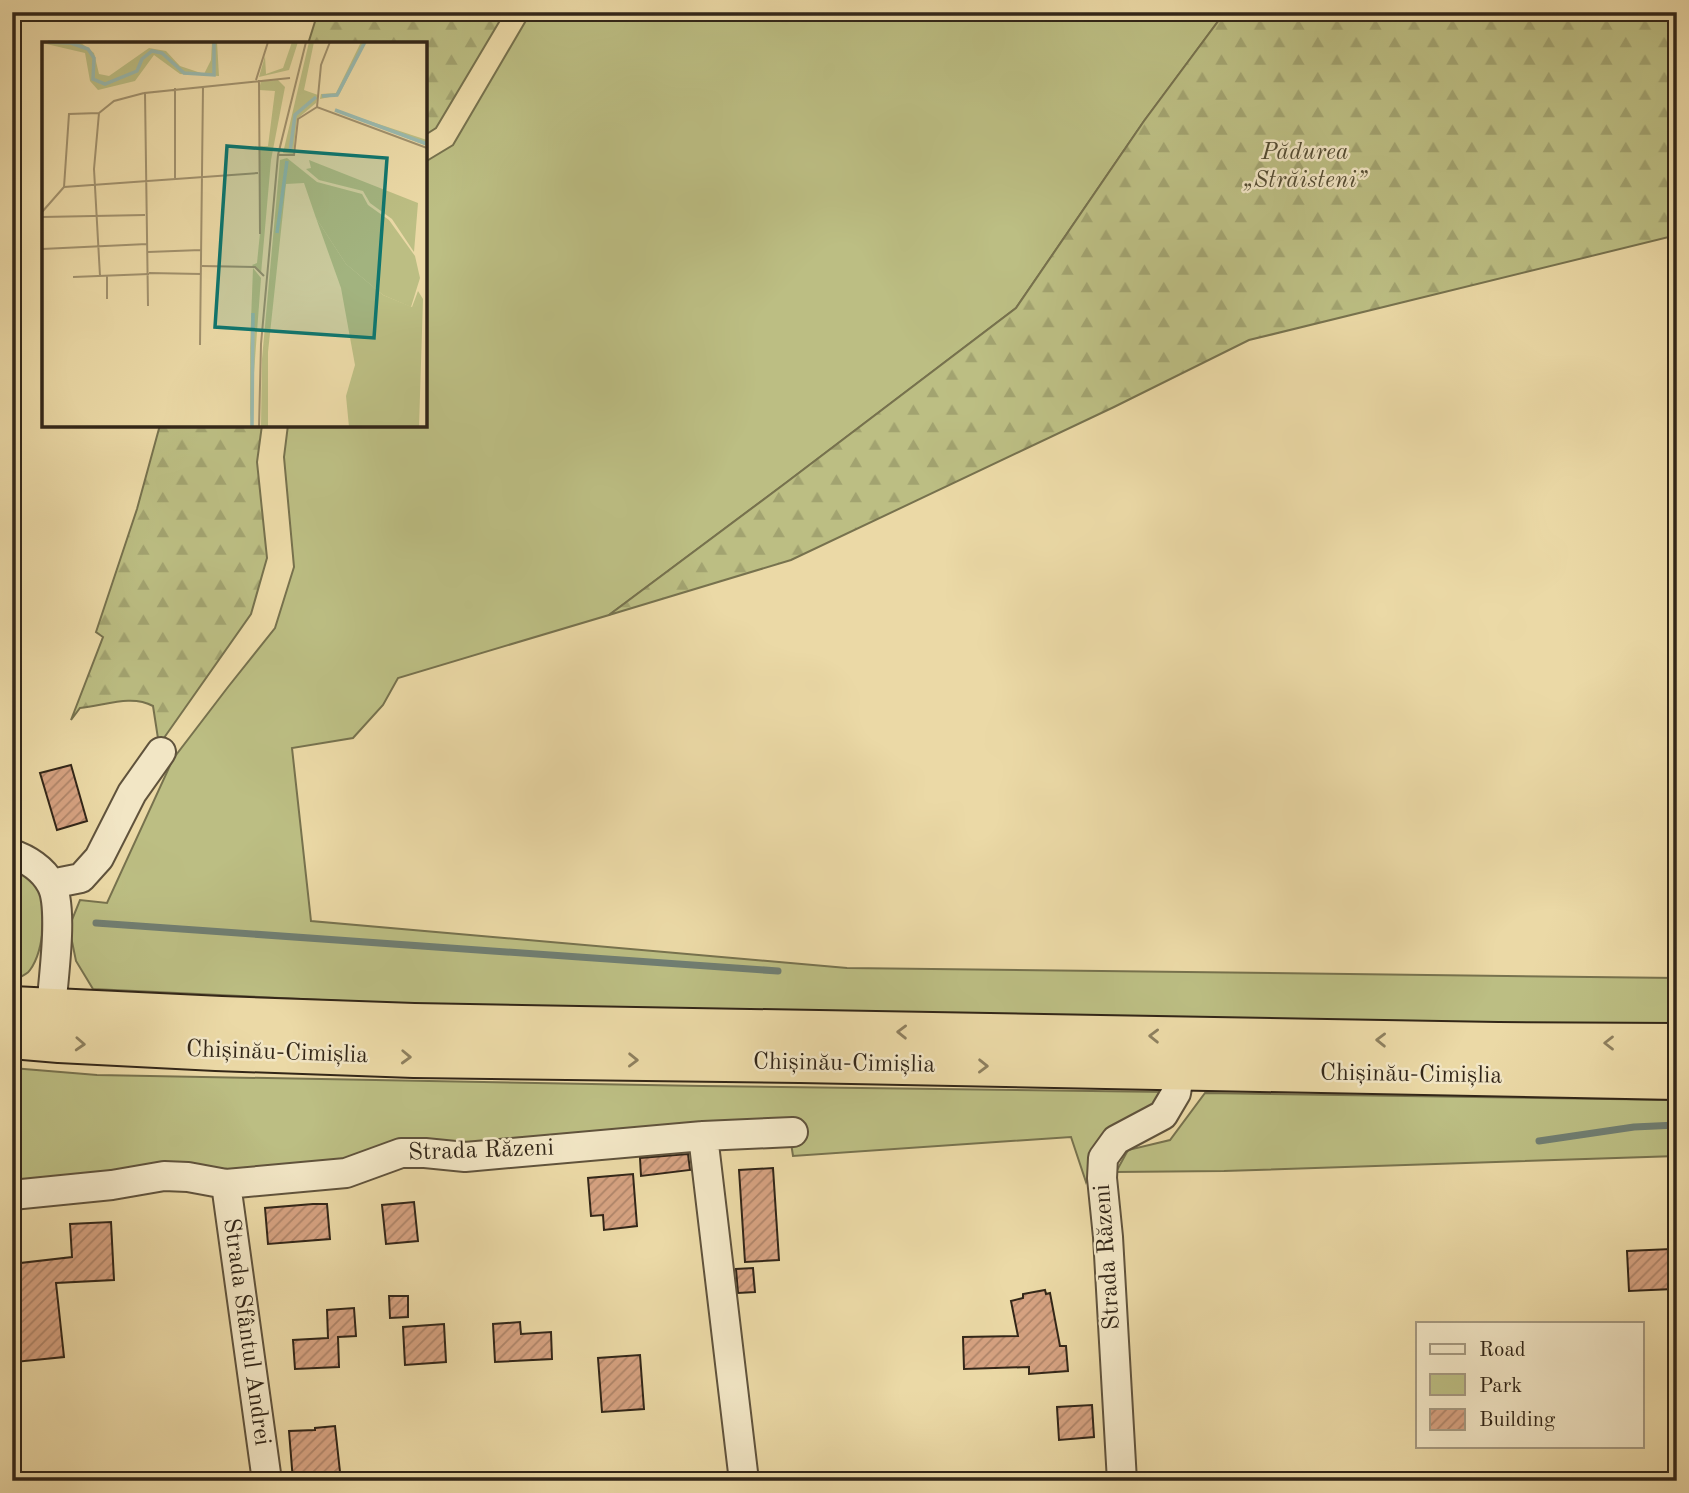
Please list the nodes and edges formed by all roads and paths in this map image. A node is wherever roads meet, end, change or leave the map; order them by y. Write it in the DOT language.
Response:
graph roads {
  1 [pos="161,752"];
  2 [pos="12,854"];
  3 [pos="51,884"];
  4 [pos="12,1006"];
  5 [pos="51,1009"];
  6 [pos="12,1039"];
  7 [pos="1677,1043"];
  8 [pos="1180,1070"];
  9 [pos="1677,1080"];
  10 [pos="793,1132"];
  11 [pos="703,1136"];
  12 [pos="226,1184"];
  13 [pos="12,1195"];
  14 [pos="267,1481"];
  15 [pos="744,1481"];
  16 [pos="1122,1481"];
  1 -- 3 [label="street"];
  2 -- 3 [label="street"];
  3 -- 5 [label="street"];
  4 -- 5 [label="highway, Chișinău-Cimișlia"];
  7 -- 5 [label="highway, Chișinău-Cimișlia, one-way"];
  6 -- 8 [label="highway, Chișinău-Cimișlia, one-way"];
  8 -- 9 [label="highway, Chișinău-Cimișlia"];
  8 -- 16 [label="street, Strada Răzeni"];
  10 -- 11 [label="street, Strada Răzeni"];
  11 -- 12 [label="street, Strada Răzeni"];
  11 -- 15 [label="street"];
  12 -- 13 [label="street, Strada Răzeni"];
  12 -- 14 [label="street, Strada Sfântul Andrei"];
}
